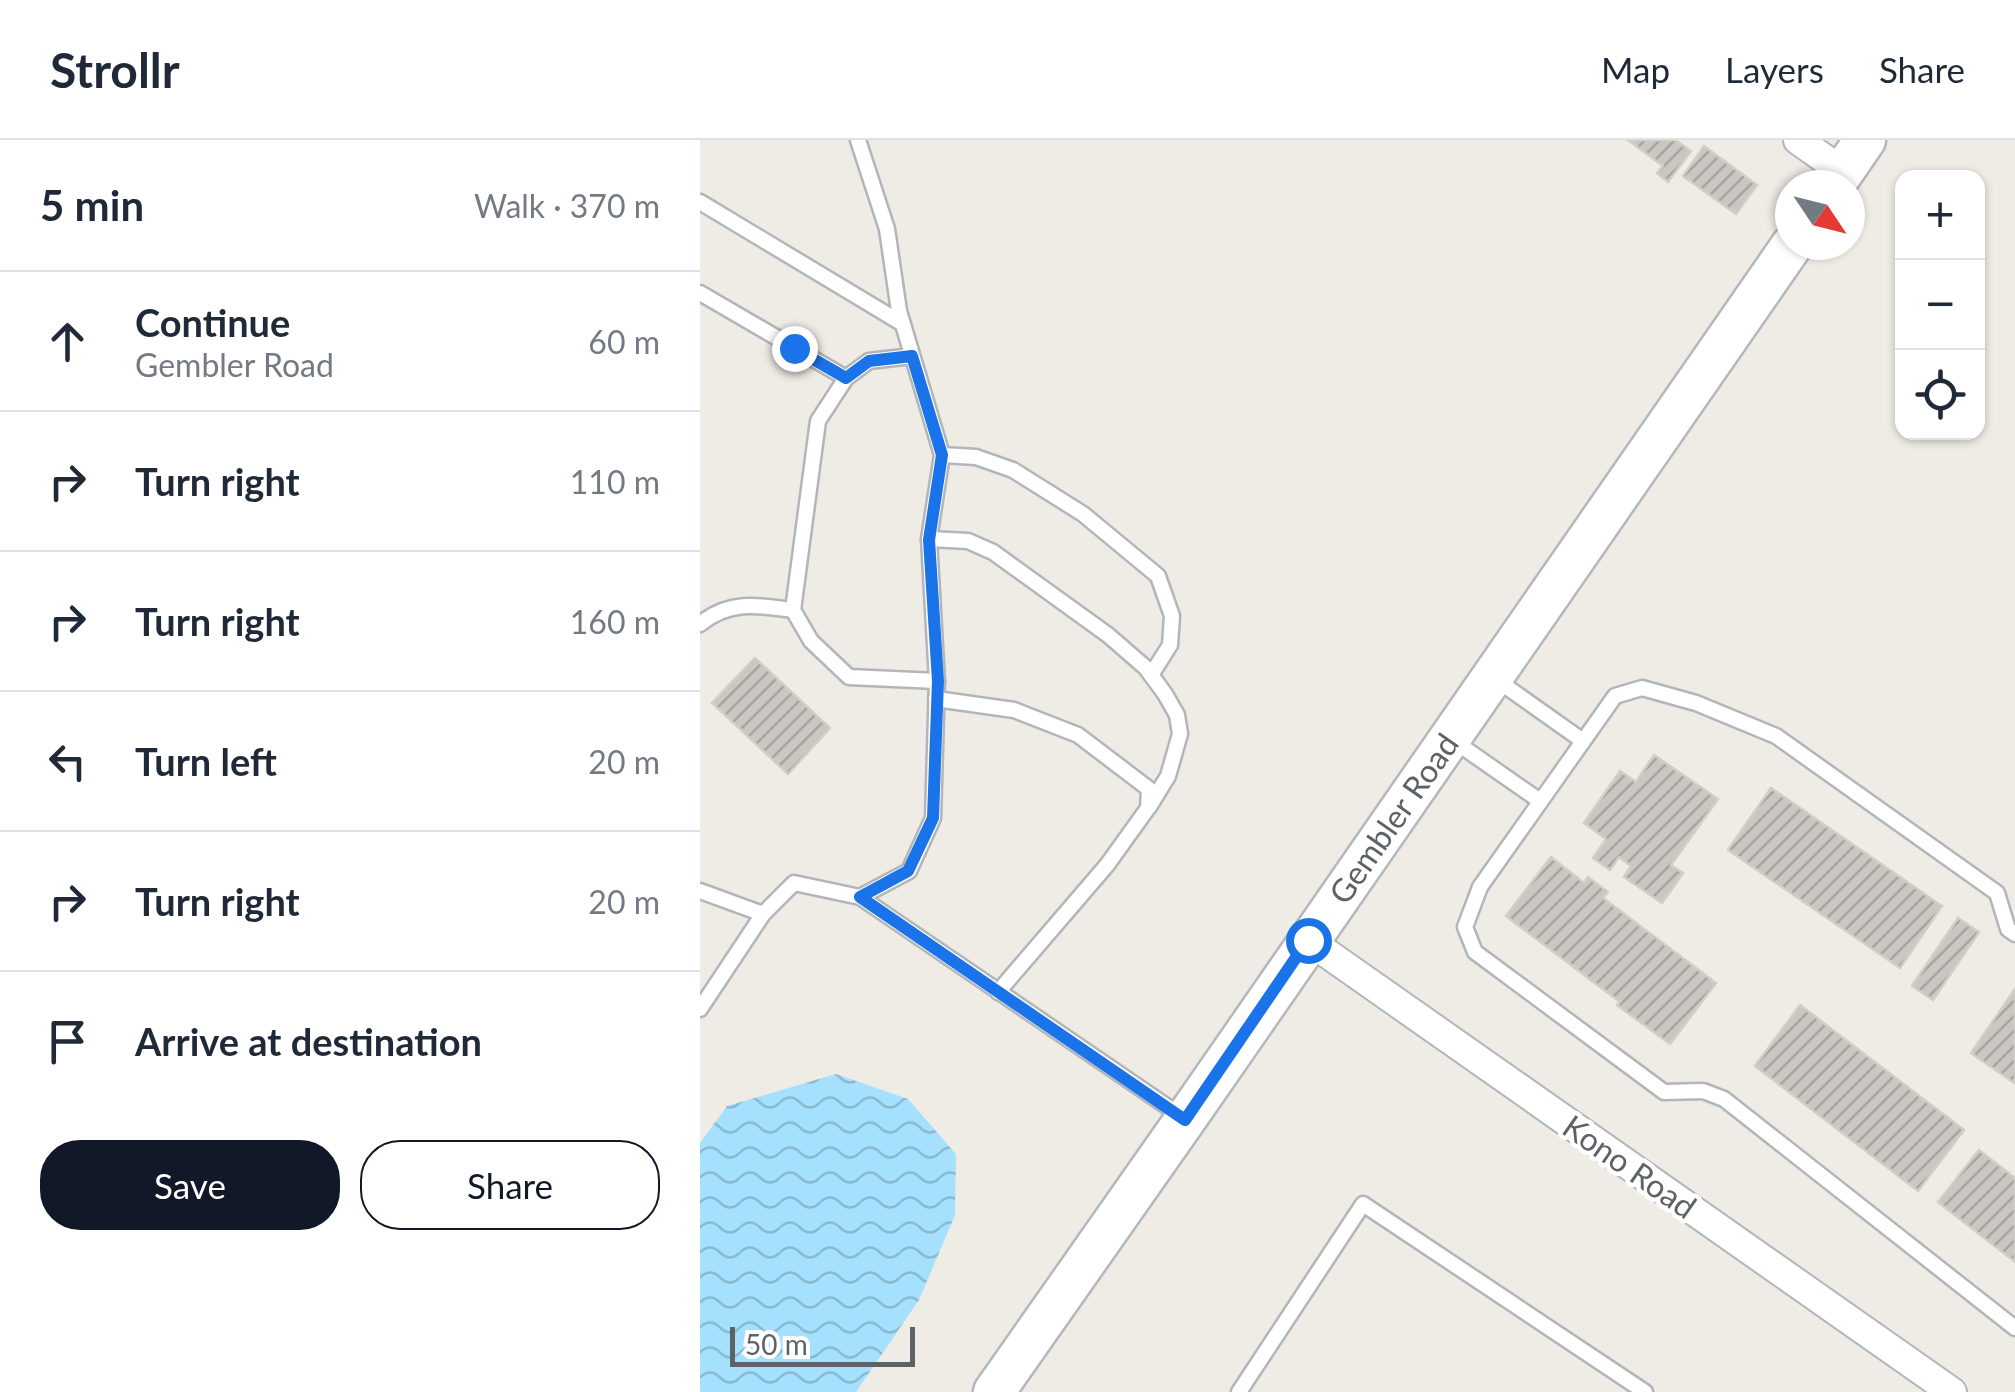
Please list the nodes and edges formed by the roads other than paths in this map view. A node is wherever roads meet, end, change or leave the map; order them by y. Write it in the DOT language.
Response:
graph roads {
  1 [pos="858,140"];
  2 [pos="1798,140"];
  3 [pos="1847,166"];
  4 [pos="700,202"];
  5 [pos="1782,260"];
  6 [pos="700,293"];
  7 [pos="903,324"];
  8 [pos="912,356"];
  9 [pos="846,378"];
  10 [pos="942,455"];
  11 [pos="929,540"];
  12 [pos="793,610"];
  13 [pos="700,624"];
  14 [pos="1151,675"];
  15 [pos="1492,676"];
  16 [pos="938,681"];
  17 [pos="936,699"];
  18 [pos="1449,737"];
  19 [pos="1583,741"];
  20 [pos="1540,801"];
  21 [pos="1148,808"];
  22 [pos="700,890"];
  23 [pos="860,897"];
  24 [pos="762,914"];
  25 [pos="2015,934"];
  26 [pos="1308,940"];
  27 [pos="998,992"];
  28 [pos="700,1009"];
  29 [pos="1185,1120"];
  30 [pos="2015,1328"];
  31 [pos="1003,1389"];
  32 [pos="1239,1392"];
  33 [pos="1645,1392"];
  34 [pos="1952,1392"];
  1 -- 7 [label="lane"];
  2 -- 3 [label="street"];
  4 -- 7 [label="lane"];
  5 -- 15 [label="main road, Gembler Road"];
  6 -- 9 [label="lane"];
  7 -- 8 [label="lane"];
  8 -- 9 [label="lane"];
  8 -- 10 [label="lane"];
  9 -- 12 [label="lane"];
  10 -- 11 [label="lane"];
  10 -- 14 [label="lane"];
  11 -- 14 [label="lane"];
  11 -- 16 [label="lane"];
  12 -- 13 [label="lane"];
  12 -- 16 [label="lane"];
  14 -- 21 [label="lane"];
  15 -- 18 [label="main road, Gembler Road"];
  15 -- 19 [label="lane"];
  16 -- 17 [label="lane"];
  17 -- 21 [label="lane"];
  17 -- 23 [label="lane"];
  18 -- 20 [label="lane"];
  18 -- 26 [label="main road, Gembler Road"];
  19 -- 20 [label="lane"];
  19 -- 25 [label="lane"];
  20 -- 30 [label="lane"];
  21 -- 27 [label="lane"];
  22 -- 24 [label="lane"];
  23 -- 24 [label="lane"];
  23 -- 27 [label="lane"];
  24 -- 28 [label="lane"];
  26 -- 29 [label="main road, Gembler Road"];
  26 -- 34 [label="street, Kono Road"];
  27 -- 29 [label="lane"];
  29 -- 31 [label="main road, Gembler Road"];
  32 -- 33 [label="lane"];
}
